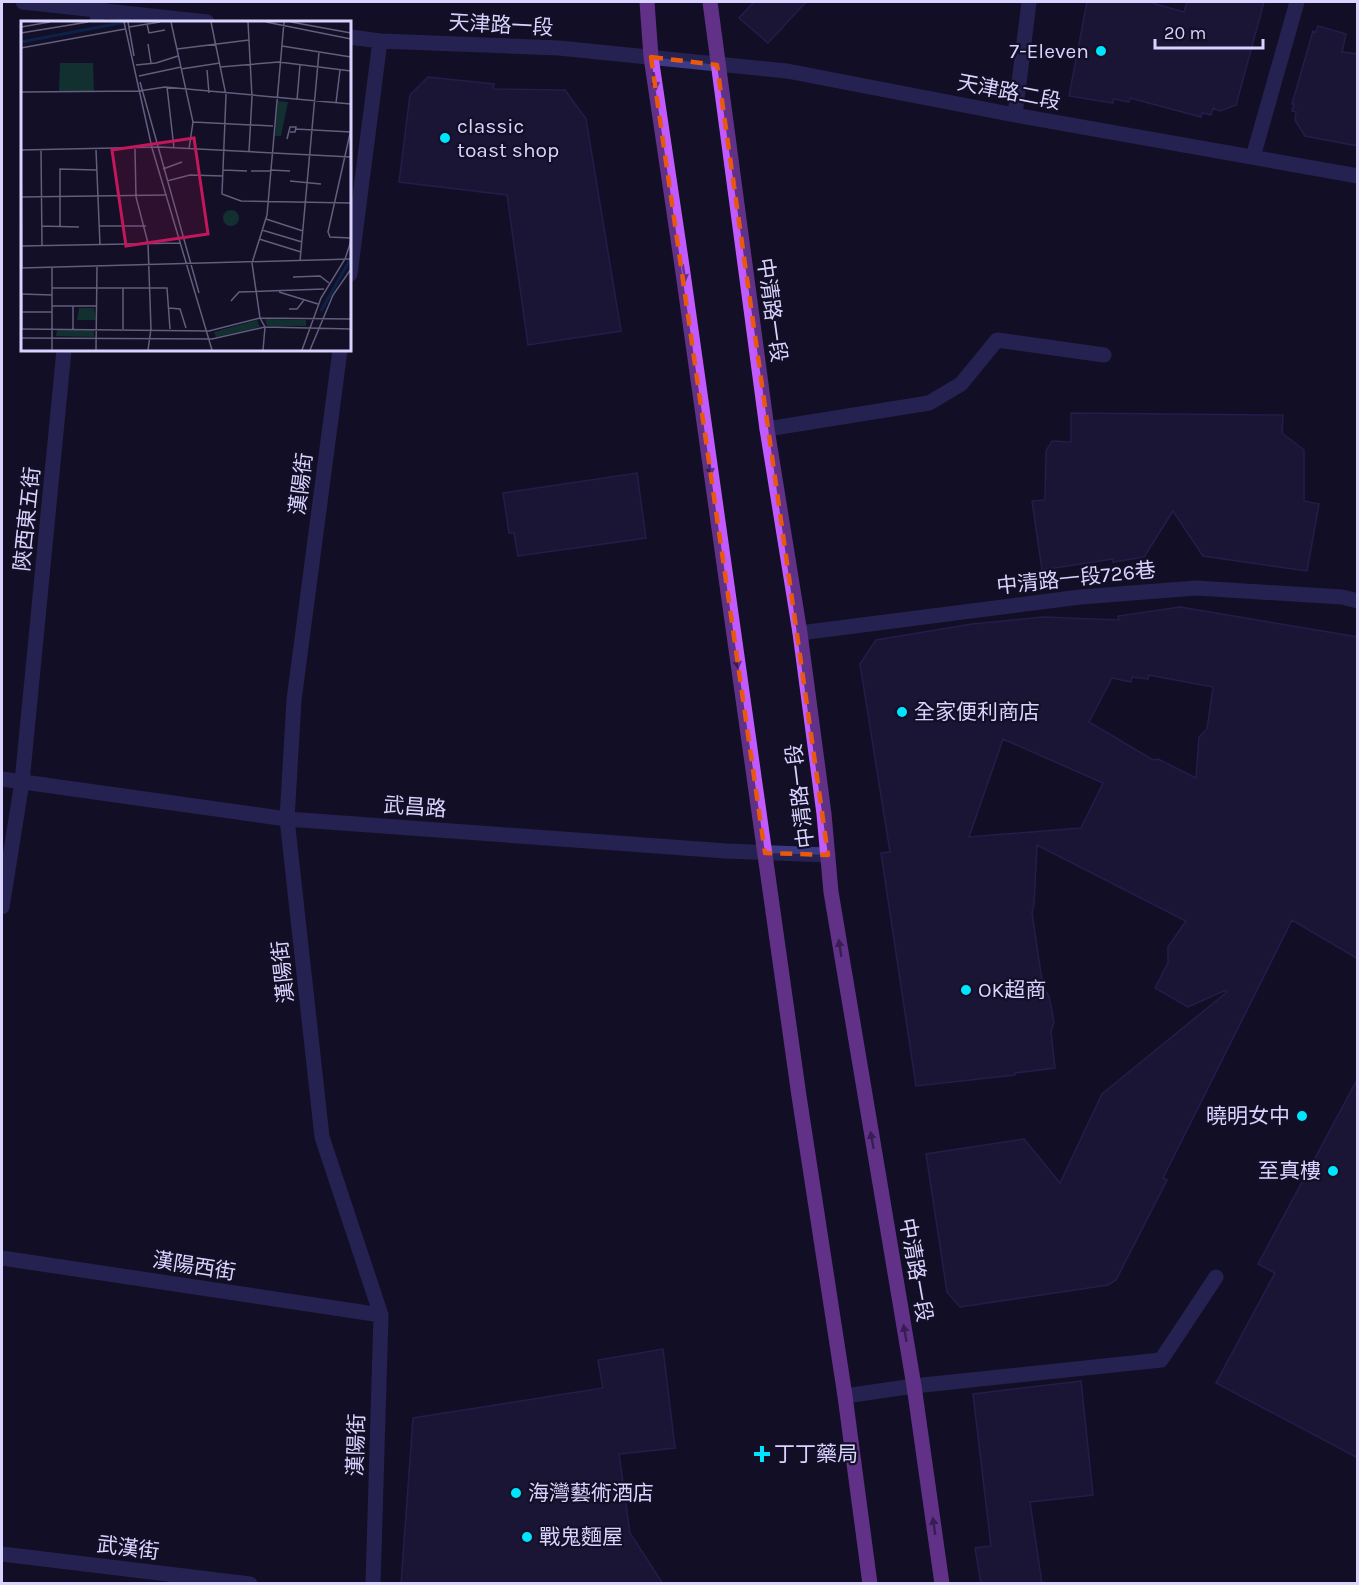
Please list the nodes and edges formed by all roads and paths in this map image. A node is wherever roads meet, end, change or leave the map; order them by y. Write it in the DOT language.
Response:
graph roads {
  1 [pos="23,2"];
  2 [pos="647,2"];
  3 [pos="710,2"];
  4 [pos="1029,2"];
  5 [pos="1297,2"];
  6 [pos="98,12"];
  7 [pos="196,21"];
  8 [pos="351,37"];
  9 [pos="380,40"];
  10 [pos="651,57"];
  11 [pos="717,65"];
  12 [pos="1015,115"];
  13 [pos="1253,157"];
  14 [pos="1358,176"];
  15 [pos="351,266"];
  16 [pos="64,351"];
  17 [pos="340,351"];
  18 [pos="1104,355"];
  19 [pos="767,429"];
  20 [pos="1358,601"];
  21 [pos="800,633"];
  22 [pos="2,779"];
  23 [pos="22,782"];
  24 [pos="287,819"];
  25 [pos="765,853"];
  26 [pos="828,855"];
  27 [pos="2,907"];
  28 [pos="2,1258"];
  29 [pos="1216,1277"];
  30 [pos="381,1315"];
  31 [pos="914,1386"];
  32 [pos="845,1396"];
  33 [pos="2,1554"];
  34 [pos="250,1584"];
  35 [pos="373,1584"];
  36 [pos="870,1584"];
  37 [pos="942,1584"];
  1 -- 6 [label="street"];
  2 -- 10 [label="main road, 中清路一段"];
  3 -- 11 [label="main road, 中清路一段"];
  4 -- 12 [label="street"];
  5 -- 13 [label="street"];
  6 -- 7 [label="street"];
  8 -- 9 [label="street, 天津路一段"];
  9 -- 10 [label="street, 天津路一段"];
  9 -- 15 [label="street"];
  10 -- 11 [label="street, 天津路二段"];
  10 -- 25 [label="main road, 中清路一段, one-way"];
  11 -- 12 [label="street, 天津路二段"];
  11 -- 19 [label="main road, 中清路一段"];
  12 -- 13 [label="street, 天津路二段"];
  13 -- 14 [label="street, 天津路二段"];
  16 -- 23 [label="street, 陝西東五街"];
  17 -- 24 [label="street, 漢陽街"];
  18 -- 19 [label="street"];
  19 -- 21 [label="main road, 中清路一段"];
  20 -- 21 [label="street, 中清路一段726巷"];
  21 -- 26 [label="main road, 中清路一段"];
  22 -- 23 [label="street, 武昌路"];
  23 -- 24 [label="street, 武昌路"];
  23 -- 27 [label="street, 陝西東五街"];
  24 -- 25 [label="street, 武昌路"];
  24 -- 30 [label="street, 漢陽街"];
  25 -- 26 [label="street, 武昌路"];
  25 -- 32 [label="main road, 中清路一段"];
  31 -- 26 [label="main road, 中清路一段, one-way"];
  28 -- 30 [label="street, 漢陽西街"];
  29 -- 31 [label="street"];
  30 -- 35 [label="street, 漢陽街"];
  31 -- 32 [label="street"];
  37 -- 31 [label="main road, 中清路一段, one-way"];
  32 -- 36 [label="main road, 中清路一段"];
  33 -- 34 [label="street, 武漢街"];
}
